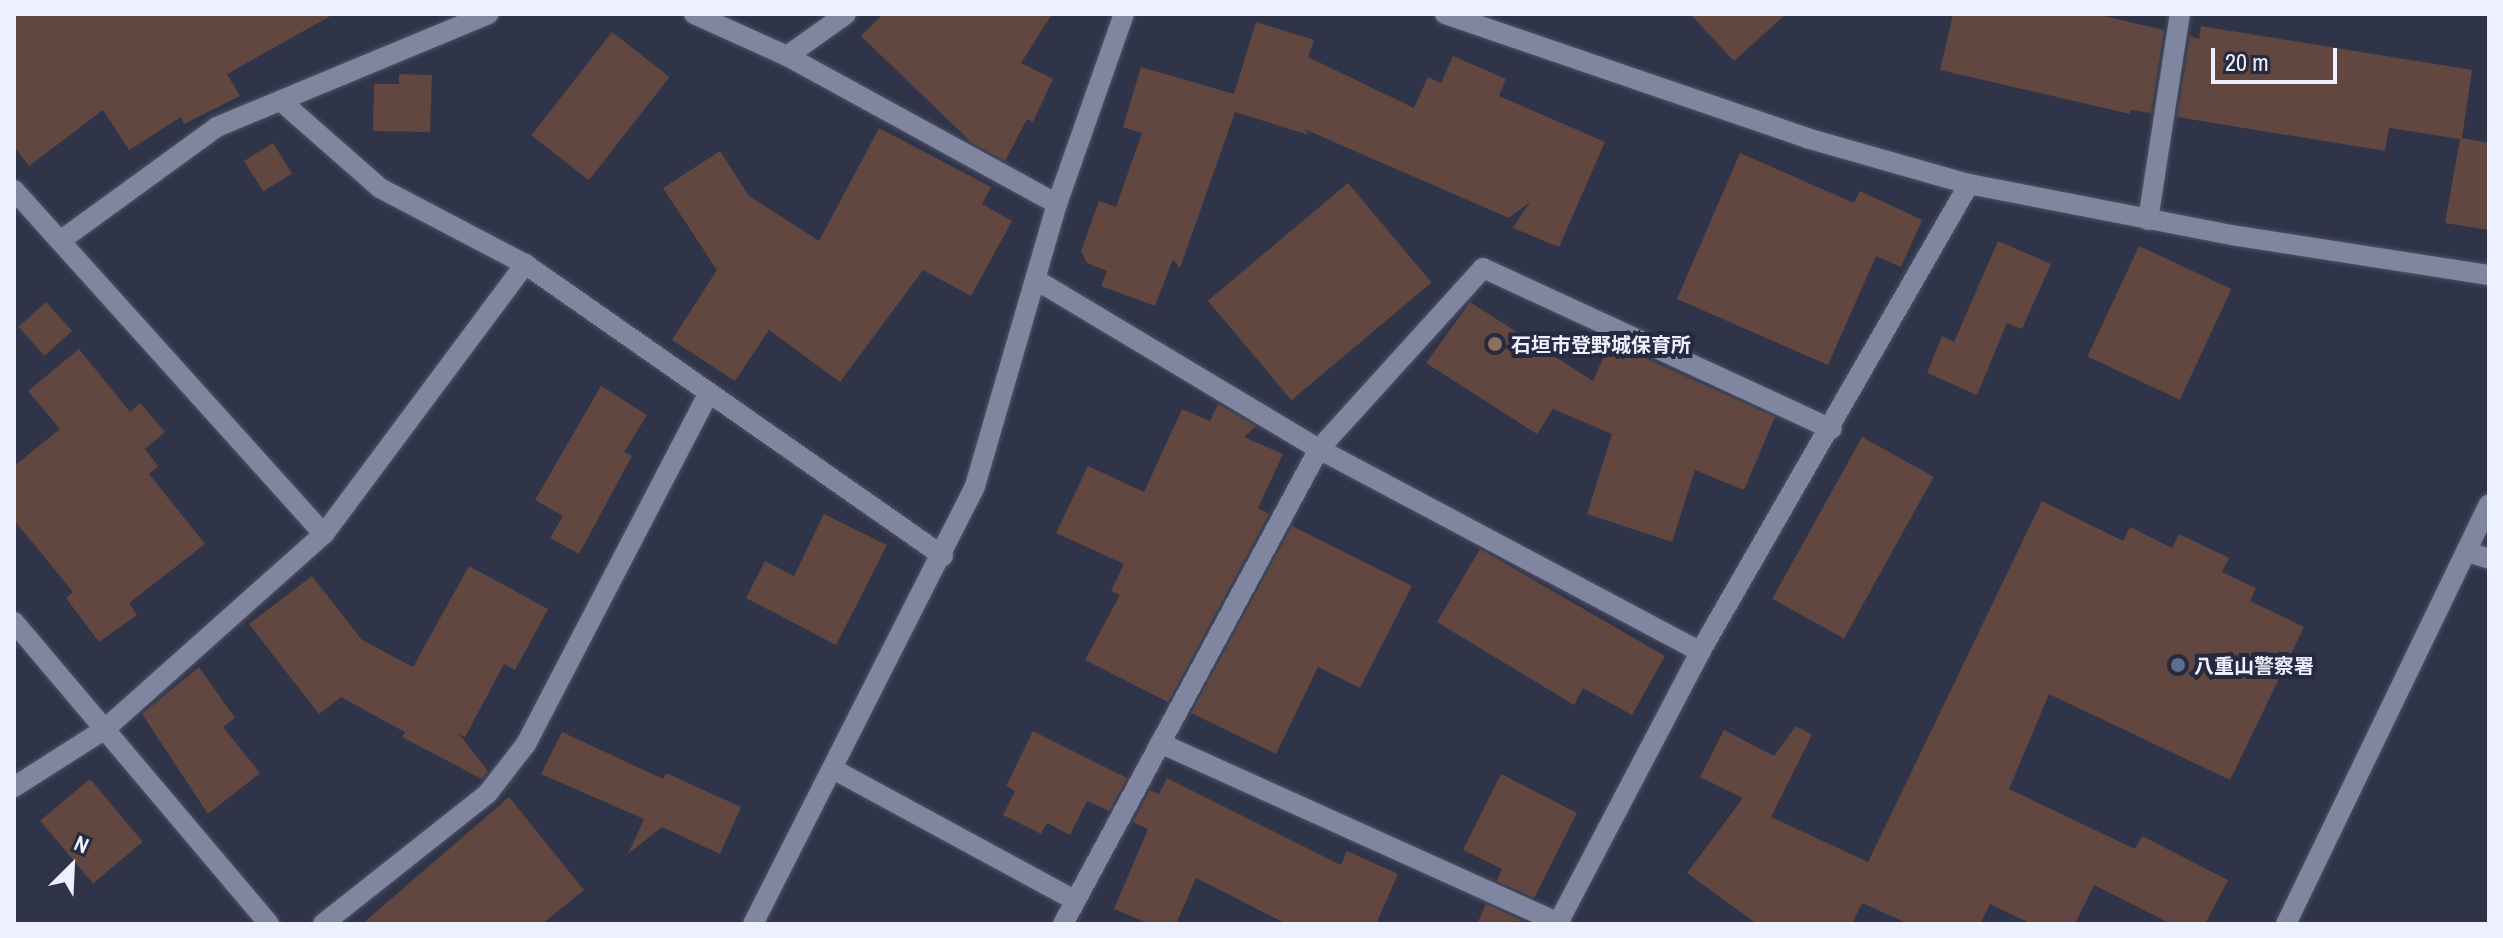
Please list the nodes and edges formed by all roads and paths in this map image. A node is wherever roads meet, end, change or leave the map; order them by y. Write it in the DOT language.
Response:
graph roads {
  1 [pos="488,14"];
  2 [pos="694,14"];
  3 [pos="846,14"];
  4 [pos="1124,14"];
  5 [pos="1445,14"];
  6 [pos="2180,14"];
  7 [pos="787,56"];
  8 [pos="281,101"];
  9 [pos="1969,184"];
  10 [pos="14,190"];
  11 [pos="1057,204"];
  12 [pos="2148,220"];
  13 [pos="60,241"];
  14 [pos="525,264"];
  15 [pos="2489,275"];
  16 [pos="1038,281"];
  17 [pos="709,393"];
  18 [pos="1832,429"];
  19 [pos="1319,449"];
  20 [pos="2489,505"];
  21 [pos="324,534"];
  22 [pos="2468,552"];
  23 [pos="943,556"];
  24 [pos="2489,559"];
  25 [pos="14,622"];
  26 [pos="1700,652"];
  27 [pos="105,729"];
  28 [pos="1160,743"];
  29 [pos="833,769"];
  30 [pos="14,787"];
  31 [pos="1074,900"];
  32 [pos="2294,922"];
  33 [pos="1559,923"];
  34 [pos="269,924"];
  35 [pos="323,924"];
  36 [pos="753,924"];
  37 [pos="1063,924"];
  1 -- 8 [label="street"];
  2 -- 7 [label="street"];
  3 -- 7 [label="street"];
  4 -- 11 [label="street"];
  5 -- 9 [label="street"];
  6 -- 12 [label="street"];
  7 -- 11 [label="street"];
  8 -- 13 [label="street"];
  8 -- 14 [label="street"];
  9 -- 12 [label="street"];
  9 -- 18 [label="street"];
  10 -- 13 [label="street"];
  11 -- 16 [label="street"];
  12 -- 15 [label="street"];
  13 -- 21 [label="street"];
  14 -- 17 [label="street"];
  14 -- 21 [label="street"];
  16 -- 19 [label="street"];
  16 -- 23 [label="street"];
  17 -- 23 [label="street"];
  17 -- 35 [label="street"];
  18 -- 19 [label="street"];
  18 -- 26 [label="street"];
  19 -- 26 [label="street"];
  19 -- 28 [label="street"];
  20 -- 22 [label="street"];
  21 -- 27 [label="street"];
  22 -- 24 [label="street"];
  22 -- 32 [label="street"];
  23 -- 29 [label="street"];
  25 -- 27 [label="street"];
  26 -- 33 [label="street"];
  27 -- 30 [label="street"];
  27 -- 34 [label="street"];
  28 -- 31 [label="street"];
  28 -- 33 [label="street"];
  29 -- 31 [label="street"];
  29 -- 36 [label="street"];
  31 -- 37 [label="street"];
}
